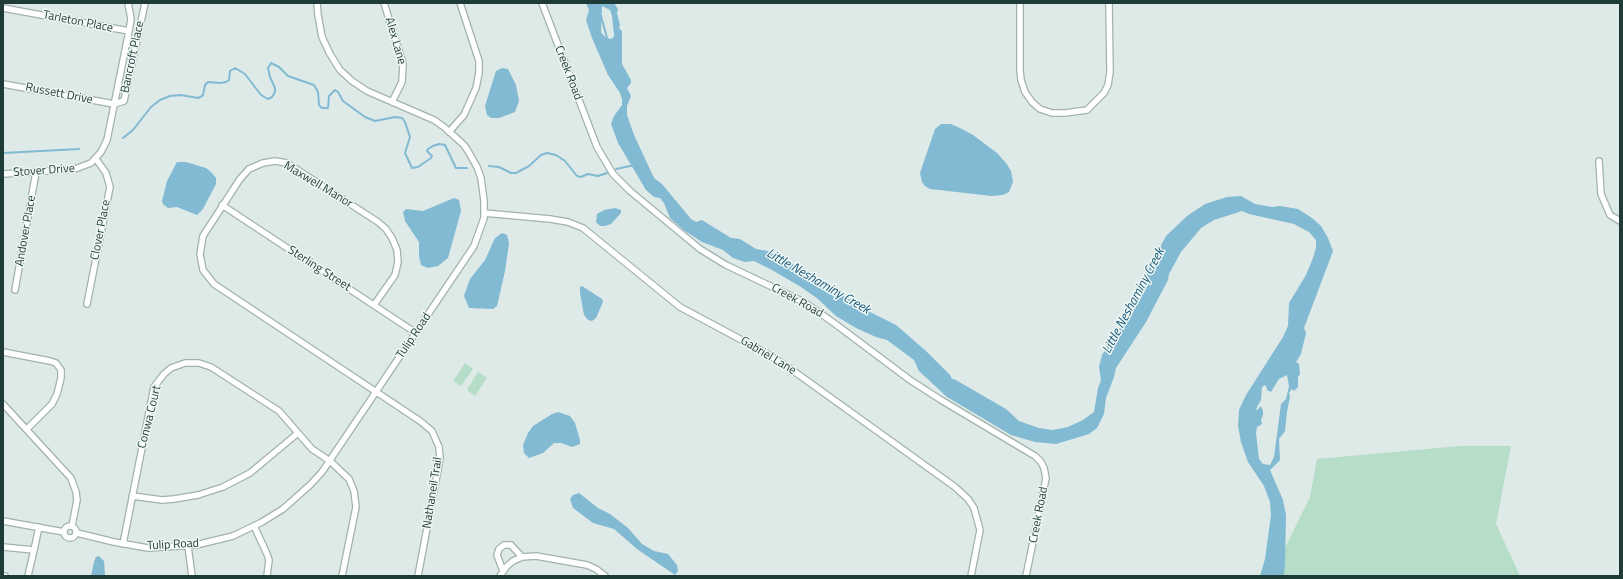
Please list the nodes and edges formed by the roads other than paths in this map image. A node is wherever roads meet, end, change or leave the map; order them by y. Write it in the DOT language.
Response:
graph roads {
  1 [pos="128,3"];
  2 [pos="145,3"];
  3 [pos="317,3"];
  4 [pos="384,3"];
  5 [pos="460,3"];
  6 [pos="542,3"];
  7 [pos="1020,3"];
  8 [pos="1109,3"];
  9 [pos="3,8"];
  10 [pos="129,32"];
  11 [pos="3,84"];
  12 [pos="392,102"];
  13 [pos="114,104"];
  14 [pos="449,132"];
  15 [pos="96,159"];
  16 [pos="1599,162"];
  17 [pos="36,172"];
  18 [pos="3,174"];
  19 [pos="222,205"];
  20 [pos="484,214"];
  21 [pos="1620,221"];
  22 [pos="15,290"];
  23 [pos="87,304"];
  24 [pos="374,305"];
  25 [pos="416,333"];
  26 [pos="3,352"];
  27 [pos="376,392"];
  28 [pos="3,404"];
  29 [pos="27,429"];
  30 [pos="298,433"];
  31 [pos="330,460"];
  32 [pos="132,496"];
  33 [pos="3,521"];
  34 [pos="72,526"];
  35 [pos="254,526"];
  36 [pos="39,527"];
  37 [pos="64,532"];
  38 [pos="77,533"];
  39 [pos="123,544"];
  40 [pos="188,546"];
  41 [pos="3,547"];
  42 [pos="34,550"];
  43 [pos="522,557"];
  44 [pos="501,574"];
  45 [pos="28,576"];
  46 [pos="192,576"];
  47 [pos="267,576"];
  48 [pos="342,576"];
  49 [pos="418,576"];
  50 [pos="605,576"];
  51 [pos="971,576"];
  52 [pos="1026,576"];
  1 -- 10 [label="street"];
  2 -- 13 [label="street, Bancroft Place"];
  3 -- 12 [label="street, Tulip Road"];
  4 -- 12 [label="street, Alex Lane"];
  5 -- 14 [label="street"];
  6 -- 52 [label="street, Creek Road"];
  7 -- 8 [label="street"];
  9 -- 10 [label="street, Tarleton Place"];
  10 -- 13 [label="street"];
  11 -- 13 [label="street, Russett Drive"];
  12 -- 14 [label="street, Tulip Road"];
  13 -- 15 [label="street"];
  14 -- 20 [label="street, Tulip Road"];
  15 -- 17 [label="street, Stover Drive"];
  15 -- 23 [label="street, Clover Place"];
  16 -- 21 [label="street"];
  17 -- 18 [label="street, Stover Drive"];
  17 -- 22 [label="street, Andover Place"];
  19 -- 24 [label="street, Sterling Street"];
  19 -- 24 [label="street, Maxwell Manor"];
  19 -- 27 [label="street, Maxwell Manor"];
  20 -- 25 [label="street, Tulip Road"];
  20 -- 51 [label="street, Gabriel Lane"];
  24 -- 25 [label="street, Sterling Street"];
  25 -- 27 [label="street, Tulip Road"];
  26 -- 29 [label="street"];
  27 -- 31 [label="street, Tulip Road"];
  27 -- 49 [label="street, Nathaneil Trail"];
  28 -- 29 [label="street"];
  29 -- 34 [label="street"];
  30 -- 31 [label="street, Conwa Court"];
  30 -- 32 [label="street"];
  30 -- 32 [label="street, Conwa Court"];
  31 -- 35 [label="street, Tulip Road"];
  31 -- 48 [label="street, Conwa Court"];
  32 -- 39 [label="street, Conwa Court"];
  33 -- 36 [label="street"];
  34 -- 37 [label="street"];
  34 -- 38 [label="street"];
  35 -- 40 [label="street, Tulip Road"];
  35 -- 47 [label="street"];
  36 -- 37 [label="street"];
  36 -- 42 [label="street"];
  37 -- 38 [label="street"];
  38 -- 39 [label="street, Tulip Road"];
  39 -- 40 [label="street, Tulip Road"];
  40 -- 46 [label="street"];
  41 -- 42 [label="street"];
  42 -- 45 [label="street"];
  43 -- 44 [label="street"];
  43 -- 44 [label="street"];
  43 -- 50 [label="street"];
}
